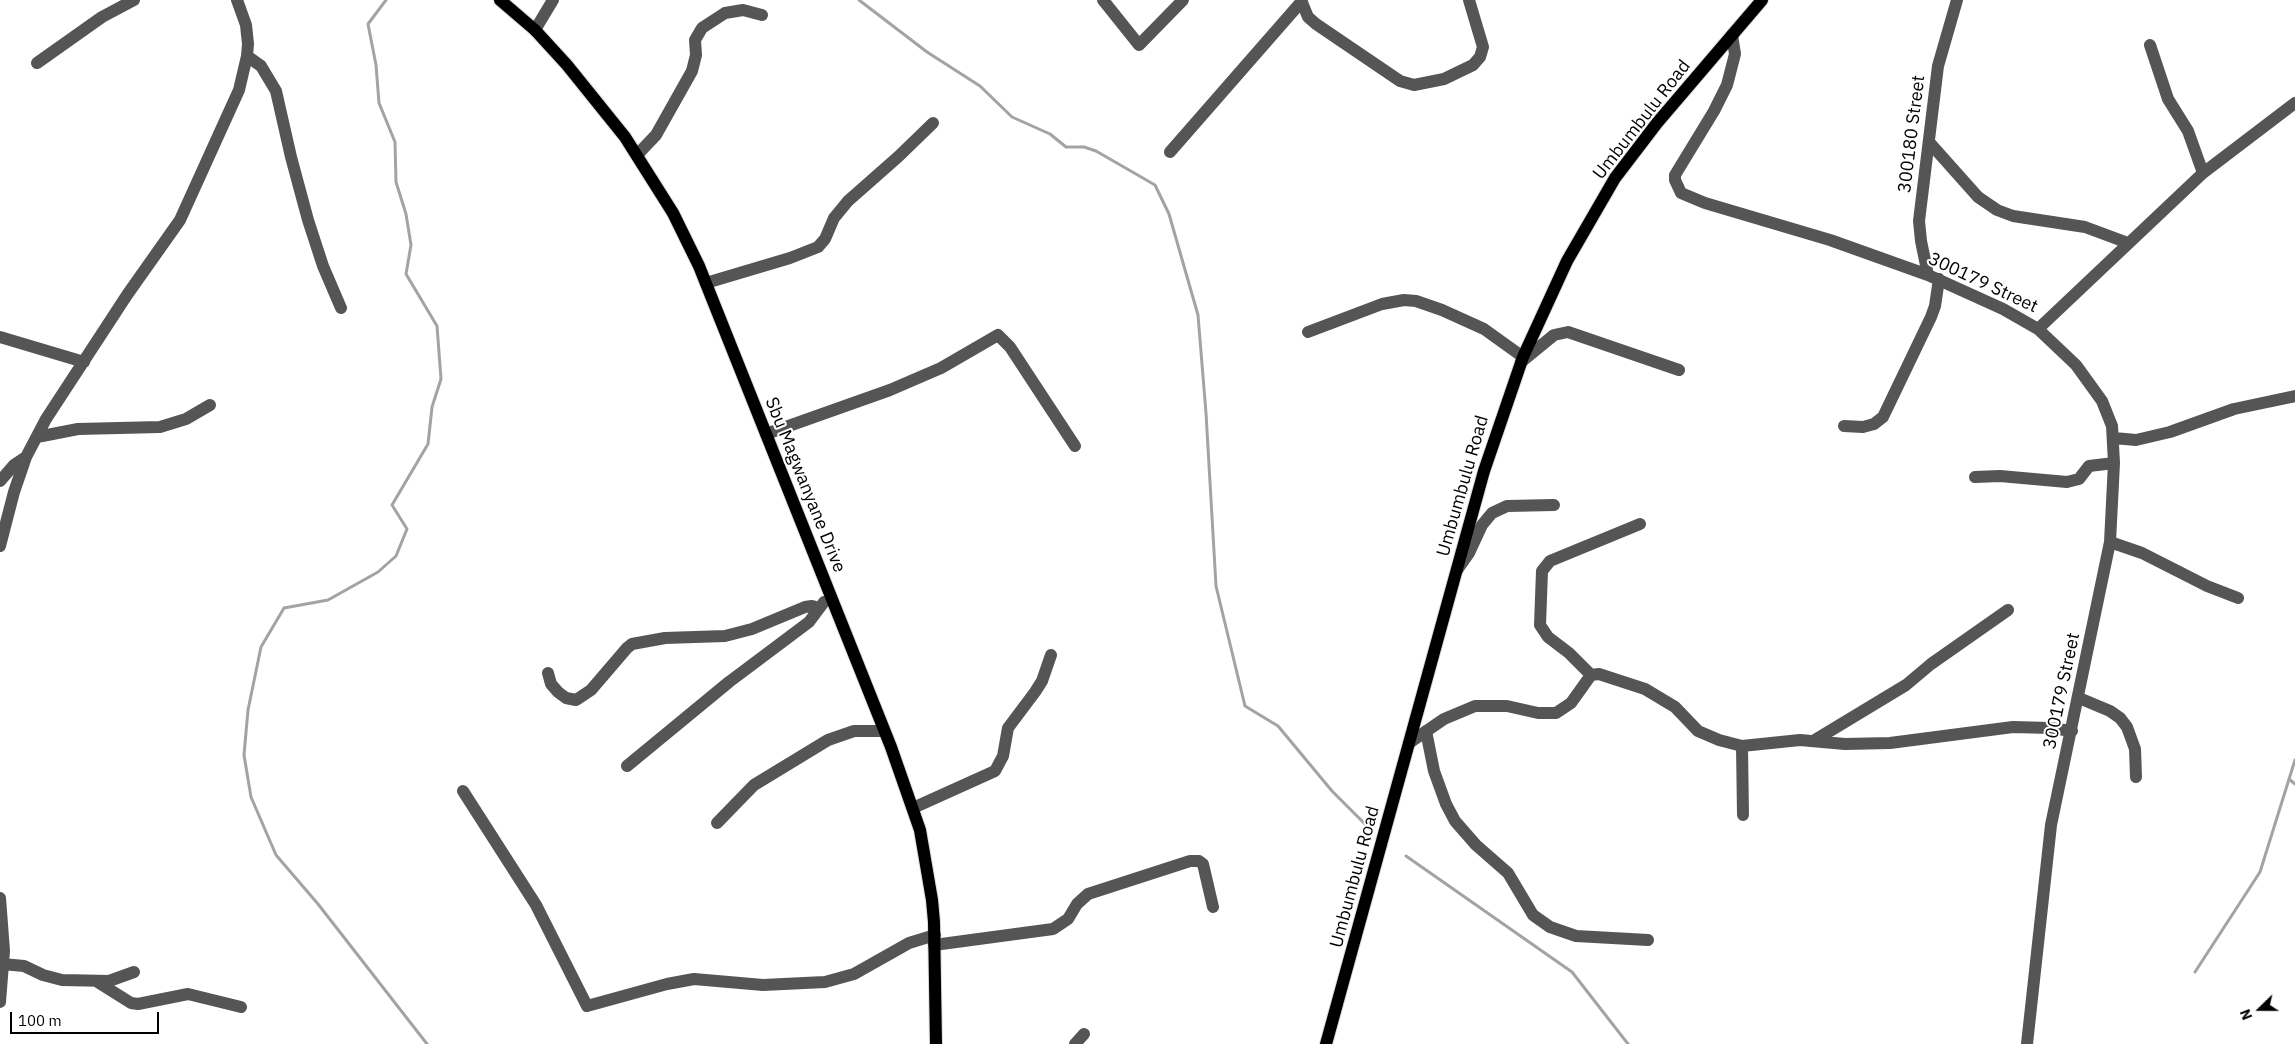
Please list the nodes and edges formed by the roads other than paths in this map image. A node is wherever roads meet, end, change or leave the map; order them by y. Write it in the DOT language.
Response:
graph roads {
  1 [pos="134,0"];
  2 [pos="236,0"];
  3 [pos="500,0"];
  4 [pos="554,0"];
  5 [pos="1103,0"];
  6 [pos="1183,0"];
  7 [pos="1469,0"];
  8 [pos="1762,0"];
  9 [pos="1958,0"];
  10 [pos="1302,1"];
  11 [pos="762,15"];
  12 [pos="535,30"];
  13 [pos="1732,35"];
  14 [pos="2150,45"];
  15 [pos="248,56"];
  16 [pos="37,63"];
  17 [pos="2295,103"];
  18 [pos="933,123"];
  19 [pos="1929,142"];
  20 [pos="1170,152"];
  21 [pos="638,155"];
  22 [pos="2203,173"];
  23 [pos="2128,243"];
  24 [pos="1934,277"];
  25 [pos="706,283"];
  26 [pos="341,308"];
  27 [pos="2038,329"];
  28 [pos="1308,332"];
  29 [pos="0,337"];
  30 [pos="1522,359"];
  31 [pos="84,362"];
  32 [pos="1679,370"];
  33 [pos="2295,396"];
  34 [pos="210,405"];
  35 [pos="1844,426"];
  36 [pos="766,434"];
  37 [pos="37,437"];
  38 [pos="2114,438"];
  39 [pos="1075,446"];
  40 [pos="26,457"];
  41 [pos="2114,462"];
  42 [pos="1975,476"];
  43 [pos="0,481"];
  44 [pos="1554,505"];
  45 [pos="1640,524"];
  46 [pos="2110,542"];
  47 [pos="0,546"];
  48 [pos="1456,572"];
  49 [pos="2238,598"];
  50 [pos="832,599"];
  51 [pos="819,608"];
  52 [pos="2008,610"];
  53 [pos="1050,655"];
  54 [pos="548,673"];
  55 [pos="1591,675"];
  56 [pos="2079,698"];
  57 [pos="884,731"];
  58 [pos="1426,731"];
  59 [pos="2072,731"];
  60 [pos="1815,740"];
  61 [pos="1410,743"];
  62 [pos="1742,746"];
  63 [pos="627,766"];
  64 [pos="2136,777"];
  65 [pos="463,791"];
  66 [pos="913,808"];
  67 [pos="1743,815"];
  68 [pos="717,823"];
  69 [pos="0,898"];
  70 [pos="1213,907"];
  71 [pos="934,940"];
  72 [pos="1648,940"];
  73 [pos="2,956"];
  74 [pos="134,972"];
  75 [pos="96,981"];
  76 [pos="0,1002"];
  77 [pos="241,1007"];
  78 [pos="1084,1034"];
  79 [pos="936,1044"];
  80 [pos="1075,1044"];
  81 [pos="1326,1044"];
  82 [pos="2027,1044"];
  1 -- 16 [label="street"];
  2 -- 15 [label="street"];
  3 -- 12 [label="main road, Sbu Magwanyane Drive"];
  4 -- 12 [label="street"];
  5 -- 6 [label="street"];
  7 -- 10 [label="street"];
  8 -- 13 [label="main road, Umbumbulu Road"];
  9 -- 19 [label="street, 300180 Street"];
  10 -- 20 [label="street"];
  11 -- 21 [label="street"];
  12 -- 21 [label="main road, Sbu Magwanyane Drive"];
  13 -- 24 [label="street, 300179 Street"];
  13 -- 30 [label="main road, Umbumbulu Road"];
  14 -- 22 [label="street"];
  15 -- 26 [label="street"];
  15 -- 31 [label="street"];
  17 -- 22 [label="street"];
  18 -- 25 [label="street"];
  19 -- 23 [label="street"];
  19 -- 24 [label="street, 300180 Street"];
  21 -- 25 [label="main road, Sbu Magwanyane Drive"];
  22 -- 23 [label="street"];
  23 -- 27 [label="street"];
  24 -- 27 [label="street, 300179 Street"];
  24 -- 35 [label="street"];
  25 -- 36 [label="main road, Sbu Magwanyane Drive"];
  27 -- 38 [label="street, 300179 Street"];
  28 -- 30 [label="street"];
  29 -- 31 [label="street"];
  30 -- 32 [label="street"];
  30 -- 48 [label="main road, Umbumbulu Road"];
  31 -- 37 [label="street"];
  33 -- 38 [label="street"];
  34 -- 37 [label="street"];
  36 -- 39 [label="street"];
  36 -- 50 [label="main road, Sbu Magwanyane Drive"];
  37 -- 40 [label="street"];
  38 -- 41 [label="street, 300179 Street"];
  40 -- 43 [label="street"];
  40 -- 47 [label="street"];
  41 -- 42 [label="street"];
  41 -- 46 [label="street, 300179 Street"];
  44 -- 48 [label="street"];
  45 -- 55 [label="street"];
  46 -- 49 [label="street"];
  46 -- 56 [label="street, 300179 Street"];
  48 -- 61 [label="main road, Umbumbulu Road"];
  50 -- 51 [label="street"];
  50 -- 57 [label="main road, Sbu Magwanyane Drive"];
  51 -- 54 [label="street"];
  51 -- 63 [label="street"];
  52 -- 60 [label="street"];
  53 -- 66 [label="street"];
  55 -- 58 [label="street"];
  55 -- 62 [label="street"];
  56 -- 59 [label="street, 300179 Street"];
  56 -- 64 [label="street"];
  57 -- 66 [label="main road, Sbu Magwanyane Drive"];
  57 -- 68 [label="street"];
  58 -- 61 [label="street"];
  58 -- 72 [label="street"];
  59 -- 60 [label="street"];
  59 -- 82 [label="street, 300179 Street"];
  60 -- 62 [label="street"];
  61 -- 81 [label="main road, Umbumbulu Road"];
  62 -- 67 [label="street"];
  65 -- 71 [label="street"];
  66 -- 71 [label="main road, Sbu Magwanyane Drive"];
  69 -- 73 [label="street"];
  70 -- 71 [label="street"];
  71 -- 79 [label="main road, Sbu Magwanyane Drive"];
  73 -- 75 [label="street"];
  73 -- 76 [label="street"];
  74 -- 75 [label="street"];
  75 -- 77 [label="street"];
  78 -- 80 [label="street"];
}
